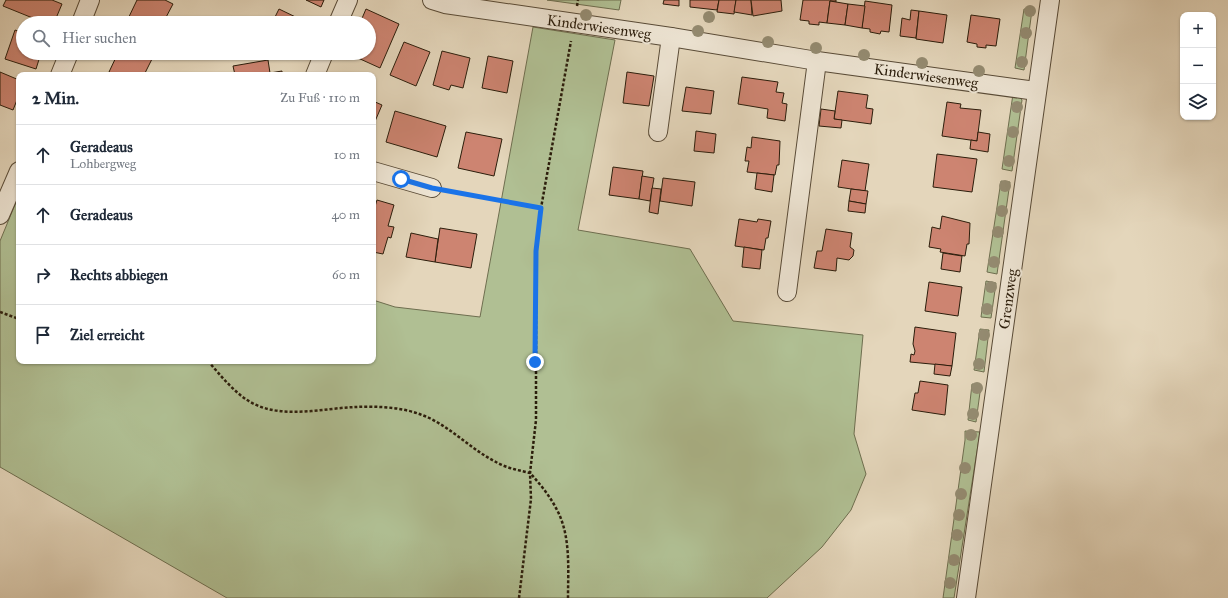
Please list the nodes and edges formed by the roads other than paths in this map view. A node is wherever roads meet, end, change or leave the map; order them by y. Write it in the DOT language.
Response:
graph roads {
  1 [pos="90,0"];
  2 [pos="348,0"];
  3 [pos="432,0"];
  4 [pos="1050,0"];
  5 [pos="84,16"];
  6 [pos="341,16"];
  7 [pos="671,37"];
  8 [pos="66,60"];
  9 [pos="321,60"];
  10 [pos="817,61"];
  11 [pos="61,72"];
  12 [pos="316,72"];
  13 [pos="1036,91"];
  14 [pos="658,132"];
  15 [pos="376,172"];
  16 [pos="16,178"];
  17 [pos="432,188"];
  18 [pos="0,215"];
  19 [pos="787,292"];
  20 [pos="966,598"];
  1 -- 5 [label="street"];
  2 -- 6 [label="street"];
  3 -- 7 [label="street, Kinderwiesenweg"];
  4 -- 13 [label="street, Grenzweg"];
  7 -- 10 [label="street, Kinderwiesenweg"];
  7 -- 14 [label="street, Kinderwiesenweg"];
  8 -- 11 [label="street"];
  9 -- 12 [label="street"];
  10 -- 13 [label="street, Kinderwiesenweg"];
  10 -- 19 [label="street"];
  13 -- 20 [label="street, Grenzweg"];
  15 -- 17 [label="street"];
  16 -- 18 [label="street"];
}
